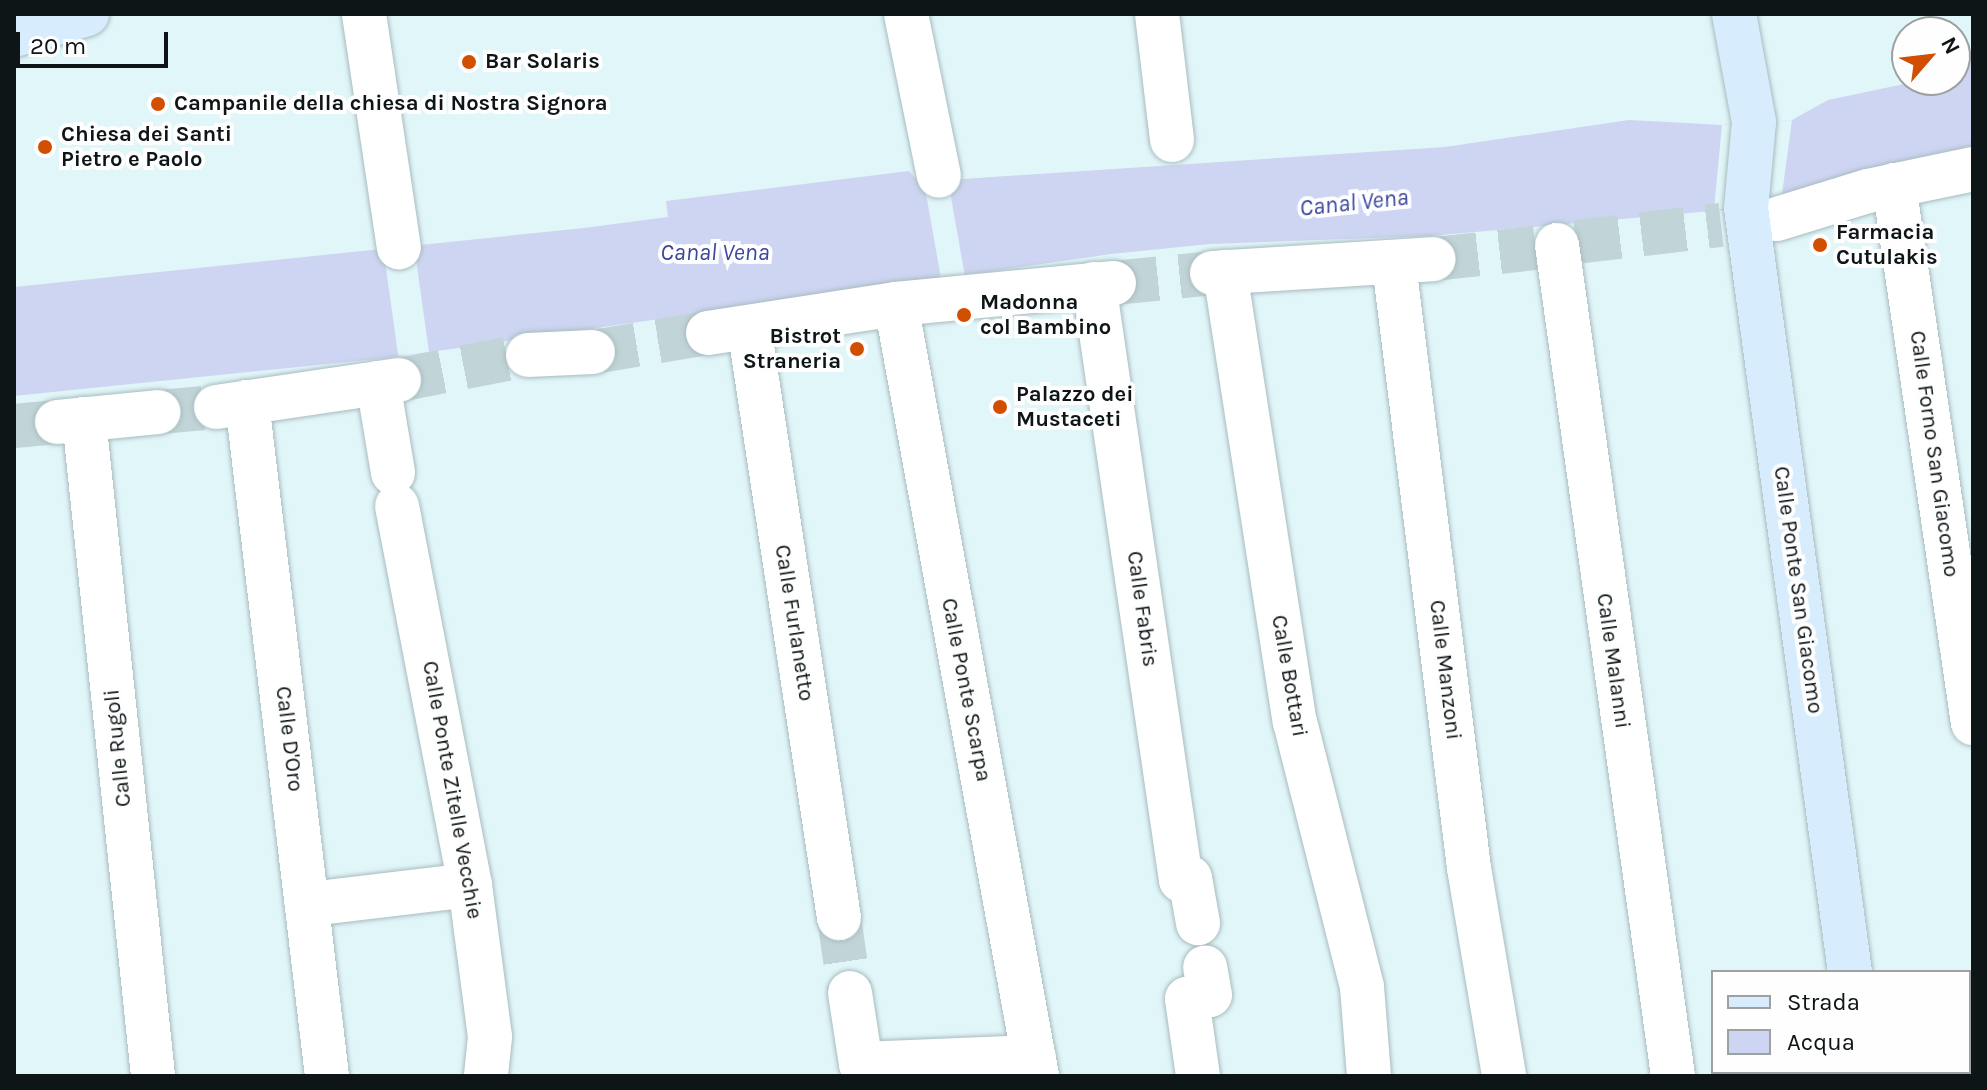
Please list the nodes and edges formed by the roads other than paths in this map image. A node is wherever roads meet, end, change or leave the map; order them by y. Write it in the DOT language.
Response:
graph roads {
  1 [pos="87,14"];
  2 [pos="364,14"];
  3 [pos="906,14"];
  4 [pos="1157,14"];
  5 [pos="1734,14"];
  6 [pos="34,25"];
  7 [pos="1172,140"];
  8 [pos="1973,169"];
  9 [pos="939,176"];
  10 [pos="1894,185"];
  11 [pos="1762,214"];
  12 [pos="1556,245"];
  13 [pos="399,247"];
  14 [pos="1219,272"];
  15 [pos="896,304"];
  16 [pos="593,352"];
  17 [pos="528,355"];
  18 [pos="231,405"];
  19 [pos="159,412"];
  20 [pos="1973,723"];
  21 [pos="470,885"];
  22 [pos="310,904"];
  23 [pos="839,918"];
  24 [pos="1198,923"];
  25 [pos="1205,967"];
  26 [pos="1850,970"];
  27 [pos="850,993"];
  28 [pos="1036,1066"];
  29 [pos="153,1076"];
  30 [pos="327,1076"];
  31 [pos="486,1076"];
  32 [pos="1198,1076"];
  33 [pos="1369,1076"];
  34 [pos="1504,1076"];
  35 [pos="1673,1076"];
  1 -- 6 [label="street"];
  2 -- 13 [label="street"];
  3 -- 9 [label="street"];
  4 -- 7 [label="street"];
  5 -- 11 [label="street, Calle Ponte San Giacomo"];
  8 -- 10 [label="street"];
  10 -- 11 [label="street"];
  10 -- 20 [label="street, Calle Forno San Giacomo"];
  11 -- 26 [label="street, Calle Ponte San Giacomo"];
  12 -- 35 [label="street, Calle Malanni"];
  14 -- 33 [label="street, Calle Bottari"];
  14 -- 34 [label="street, Calle Manzoni"];
  15 -- 23 [label="street, Calle Furlanetto"];
  15 -- 24 [label="street, Calle Fabris"];
  15 -- 28 [label="street, Calle Ponte Scarpa"];
  16 -- 17 [label="street"];
  18 -- 21 [label="street, Calle Ponte Zitelle Vecchie"];
  18 -- 22 [label="street, Calle D'Oro"];
  19 -- 29 [label="street, Calle Rugoli"];
  21 -- 22 [label="street"];
  21 -- 31 [label="street, Calle Ponte Zitelle Vecchie"];
  22 -- 30 [label="street, Calle D'Oro"];
  25 -- 32 [label="street"];
  27 -- 28 [label="street"];
}
